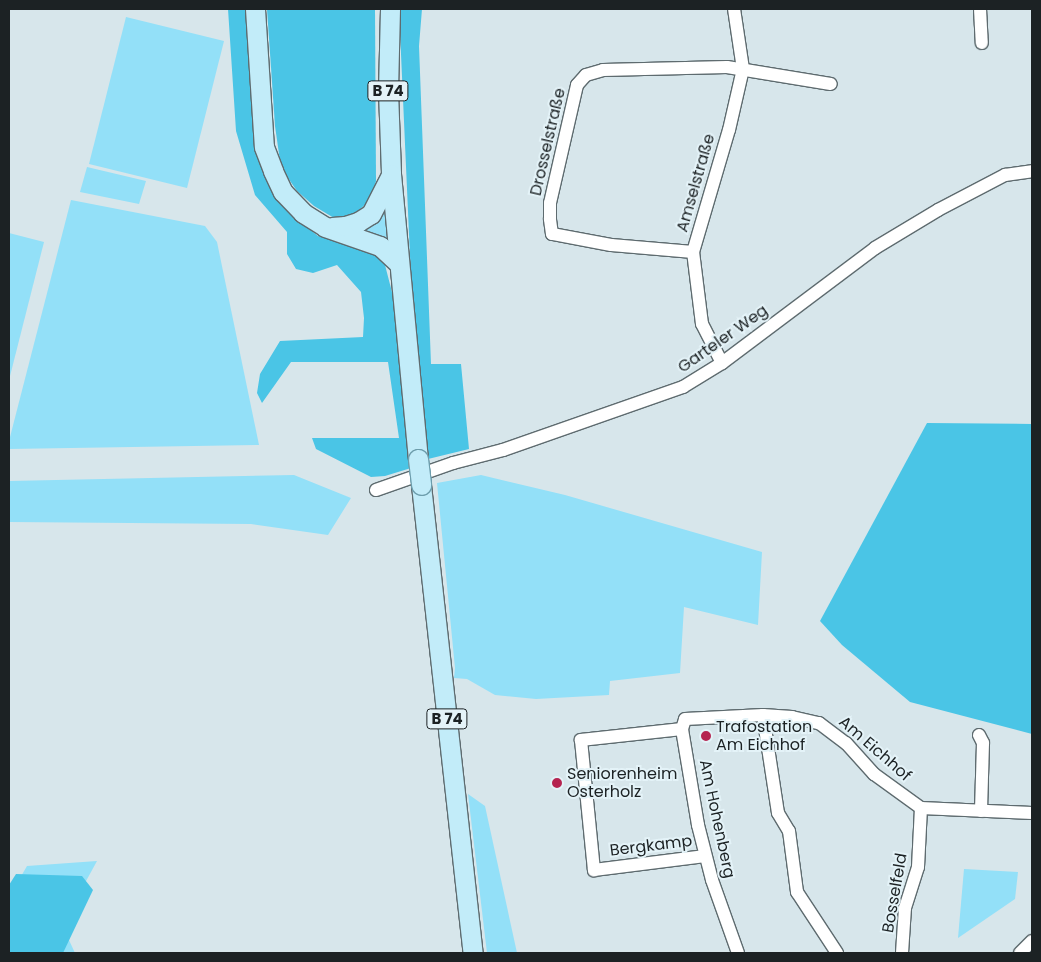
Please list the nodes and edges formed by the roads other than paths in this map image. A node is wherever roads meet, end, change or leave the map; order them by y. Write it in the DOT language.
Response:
graph roads {
  1 [pos="255,9"];
  2 [pos="390,9"];
  3 [pos="734,9"];
  4 [pos="980,9"];
  5 [pos="982,44"];
  6 [pos="743,70"];
  7 [pos="830,84"];
  8 [pos="1032,170"];
  9 [pos="391,174"];
  10 [pos="325,227"];
  11 [pos="693,252"];
  12 [pos="399,264"];
  13 [pos="722,363"];
  14 [pos="376,490"];
  15 [pos="763,715"];
  16 [pos="683,724"];
  17 [pos="979,735"];
  18 [pos="921,808"];
  19 [pos="981,811"];
  20 [pos="1032,813"];
  21 [pos="706,856"];
  22 [pos="1032,942"];
  23 [pos="473,953"];
  24 [pos="738,953"];
  25 [pos="837,953"];
  26 [pos="902,953"];
  27 [pos="1020,953"];
  1 -- 10 [label="main road"];
  2 -- 9 [label="main road, B 74"];
  3 -- 6 [label="street, Amselstraße"];
  4 -- 5 [label="street"];
  6 -- 7 [label="street"];
  6 -- 11 [label="street, Amselstraße"];
  6 -- 11 [label="street, Drosselstraße"];
  8 -- 13 [label="street, Garteler Weg"];
  9 -- 10 [label="main road"];
  9 -- 12 [label="main road, B 74"];
  10 -- 12 [label="main road"];
  11 -- 13 [label="street, Amselstraße"];
  12 -- 23 [label="main road, B 74, bridge"];
  13 -- 14 [label="street, Garteler Weg"];
  15 -- 16 [label="street, Am Eichhof"];
  15 -- 18 [label="street, Am Eichhof"];
  15 -- 25 [label="street"];
  16 -- 21 [label="street, Am Hohenberg"];
  16 -- 21 [label="street, Bergkamp"];
  17 -- 19 [label="street"];
  18 -- 19 [label="street"];
  18 -- 26 [label="street, Bosselfeld"];
  19 -- 20 [label="street"];
  21 -- 24 [label="street, Am Hohenberg"];
  22 -- 27 [label="street"];
}
